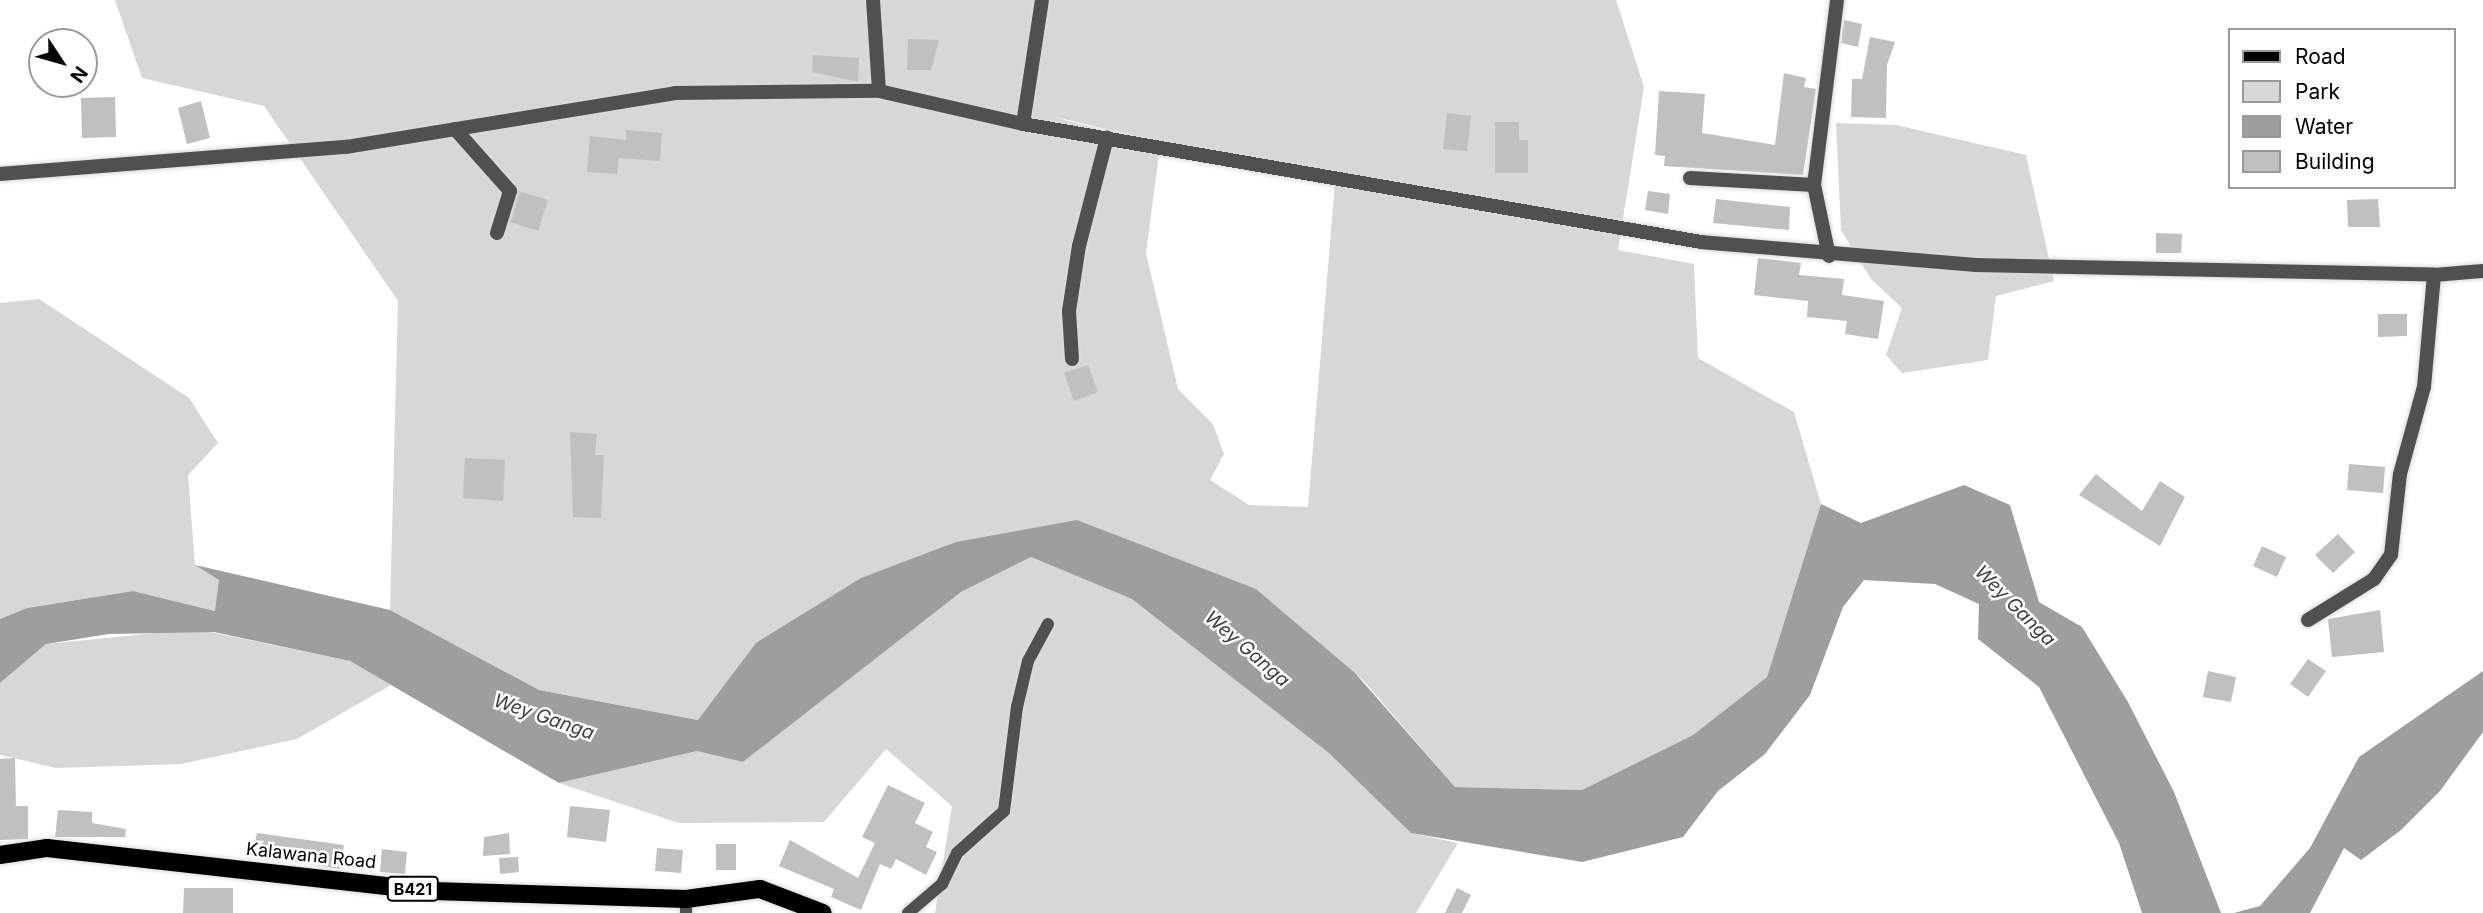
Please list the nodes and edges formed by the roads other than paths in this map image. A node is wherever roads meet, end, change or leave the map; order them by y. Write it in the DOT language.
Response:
graph roads {
  1 [pos="873,0"];
  2 [pos="1042,0"];
  3 [pos="1836,0"];
  4 [pos="879,91"];
  5 [pos="1023,124"];
  6 [pos="455,129"];
  7 [pos="1107,138"];
  8 [pos="0,174"];
  9 [pos="1690,178"];
  10 [pos="1814,185"];
  11 [pos="497,233"];
  12 [pos="1829,256"];
  13 [pos="2483,269"];
  14 [pos="2434,275"];
  15 [pos="1072,359"];
  16 [pos="2308,620"];
  17 [pos="1048,624"];
  18 [pos="0,855"];
  19 [pos="686,906"];
  20 [pos="823,913"];
  21 [pos="908,913"];
  1 -- 4 [label="street"];
  2 -- 5 [label="street"];
  3 -- 10 [label="street"];
  4 -- 5 [label="street"];
  4 -- 6 [label="street"];
  5 -- 7 [label="street"];
  6 -- 8 [label="street"];
  6 -- 11 [label="street"];
  7 -- 12 [label="street"];
  7 -- 15 [label="street"];
  9 -- 10 [label="street"];
  10 -- 12 [label="street"];
  12 -- 14 [label="street"];
  13 -- 14 [label="street"];
  14 -- 16 [label="street"];
  17 -- 21 [label="lane"];
  18 -- 19 [label="main road, Kalawana Road / B421"];
  19 -- 20 [label="main road, Kalawana Road / B421"];
}
